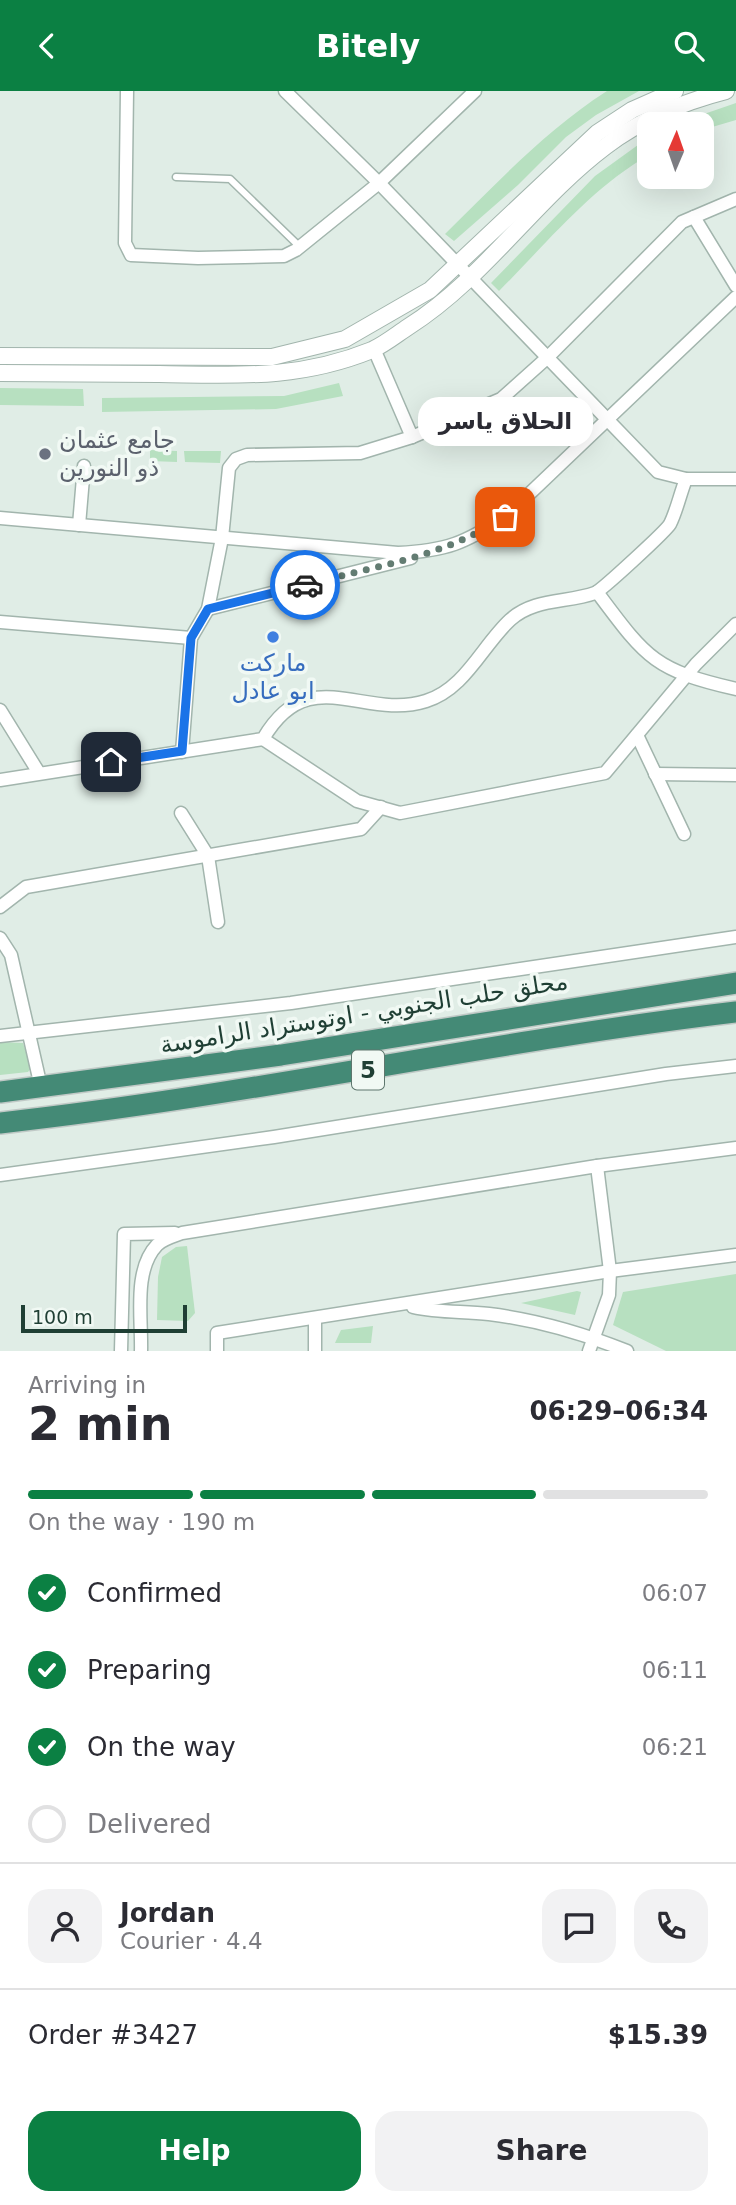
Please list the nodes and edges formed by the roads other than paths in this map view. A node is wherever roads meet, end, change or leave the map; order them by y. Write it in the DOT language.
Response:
graph roads {
  1 [pos="127,91"];
  2 [pos="285,91"];
  3 [pos="475,91"];
  4 [pos="675,91"];
  5 [pos="726,91"];
  6 [pos="176,177"];
  7 [pos="379,183"];
  8 [pos="736,198"];
  9 [pos="694,217"];
  10 [pos="301,248"];
  11 [pos="458,265"];
  12 [pos="471,279"];
  13 [pos="736,286"];
  14 [pos="736,297"];
  15 [pos="374,349"];
  16 [pos="0,356"];
  17 [pos="167,356"];
  18 [pos="548,357"];
  19 [pos="0,373"];
  20 [pos="167,374"];
  21 [pos="607,419"];
  22 [pos="412,437"];
  23 [pos="84,466"];
  24 [pos="686,479"];
  25 [pos="736,479"];
  26 [pos="0,518"];
  27 [pos="79,525"];
  28 [pos="222,538"];
  29 [pos="436,552"];
  30 [pos="597,592"];
  31 [pos="208,609"];
  32 [pos="0,622"];
  33 [pos="736,624"];
  34 [pos="191,638"];
  35 [pos="685,677"];
  36 [pos="736,689"];
  37 [pos="0,710"];
  38 [pos="637,735"];
  39 [pos="263,739"];
  40 [pos="182,751"];
  41 [pos="40,773"];
  42 [pos="655,774"];
  43 [pos="736,775"];
  44 [pos="0,780"];
  45 [pos="381,807"];
  46 [pos="181,813"];
  47 [pos="684,834"];
  48 [pos="208,856"];
  49 [pos="0,907"];
  50 [pos="218,922"];
  51 [pos="736,937"];
  52 [pos="0,938"];
  53 [pos="736,983"];
  54 [pos="736,1012"];
  55 [pos="29,1034"];
  56 [pos="0,1036"];
  57 [pos="736,1066"];
  58 [pos="41,1087"];
  59 [pos="0,1092"];
  60 [pos="0,1123"];
  61 [pos="736,1148"];
  62 [pos="597,1166"];
  63 [pos="0,1175"];
  64 [pos="182,1233"];
  65 [pos="736,1255"];
  66 [pos="610,1271"];
  67 [pos="409,1306"];
  68 [pos="314,1318"];
  69 [pos="593,1338"];
  70 [pos="121,1351"];
  71 [pos="141,1351"];
  72 [pos="217,1351"];
  73 [pos="315,1351"];
  74 [pos="589,1351"];
  75 [pos="627,1351"];
  1 -- 10 [label="street"];
  2 -- 7 [label="street"];
  3 -- 7 [label="street"];
  4 -- 11 [label="street"];
  5 -- 12 [label="street"];
  6 -- 10 [label="lane"];
  7 -- 10 [label="street"];
  7 -- 11 [label="street"];
  8 -- 9 [label="street"];
  9 -- 13 [label="street"];
  9 -- 18 [label="street"];
  11 -- 12 [label="street"];
  11 -- 17 [label="street"];
  12 -- 15 [label="street"];
  12 -- 18 [label="street"];
  14 -- 21 [label="street"];
  15 -- 20 [label="street"];
  15 -- 22 [label="street"];
  16 -- 17 [label="street"];
  17 -- 20 [label="street"];
  18 -- 21 [label="street"];
  18 -- 22 [label="street"];
  19 -- 20 [label="street"];
  21 -- 24 [label="street"];
  21 -- 29 [label="street"];
  22 -- 28 [label="street"];
  23 -- 27 [label="street"];
  24 -- 25 [label="street"];
  24 -- 30 [label="street"];
  26 -- 27 [label="street"];
  27 -- 28 [label="street"];
  28 -- 29 [label="street"];
  28 -- 31 [label="street"];
  29 -- 31 [label="street"];
  30 -- 35 [label="street"];
  30 -- 39 [label="street"];
  31 -- 34 [label="street"];
  32 -- 34 [label="street"];
  33 -- 35 [label="street"];
  34 -- 40 [label="street"];
  35 -- 36 [label="street"];
  35 -- 38 [label="street"];
  37 -- 41 [label="street"];
  38 -- 42 [label="street"];
  38 -- 45 [label="street"];
  39 -- 40 [label="street"];
  39 -- 45 [label="street"];
  40 -- 41 [label="street"];
  41 -- 44 [label="street"];
  42 -- 43 [label="street"];
  42 -- 47 [label="street"];
  45 -- 48 [label="street"];
  46 -- 48 [label="street"];
  48 -- 49 [label="street"];
  48 -- 50 [label="street"];
  51 -- 55 [label="street"];
  52 -- 55 [label="street"];
  53 -- 58 [label="highway, محلق حلب الجنوبي - اوتوستراد الراموسة / 5"];
  54 -- 60 [label="highway, 5"];
  55 -- 56 [label="street"];
  55 -- 58 [label="street"];
  57 -- 63 [label="street"];
  58 -- 59 [label="highway, محلق حلب الجنوبي - اوتوستراد الراموسة / 5"];
  61 -- 62 [label="street"];
  62 -- 64 [label="street"];
  62 -- 66 [label="street"];
  64 -- 70 [label="street"];
  64 -- 71 [label="street"];
  65 -- 66 [label="street"];
  66 -- 67 [label="street"];
  66 -- 69 [label="street"];
  67 -- 68 [label="street"];
  67 -- 69 [label="street"];
  68 -- 72 [label="street"];
  68 -- 73 [label="street"];
  69 -- 74 [label="street"];
  69 -- 75 [label="street"];
}
